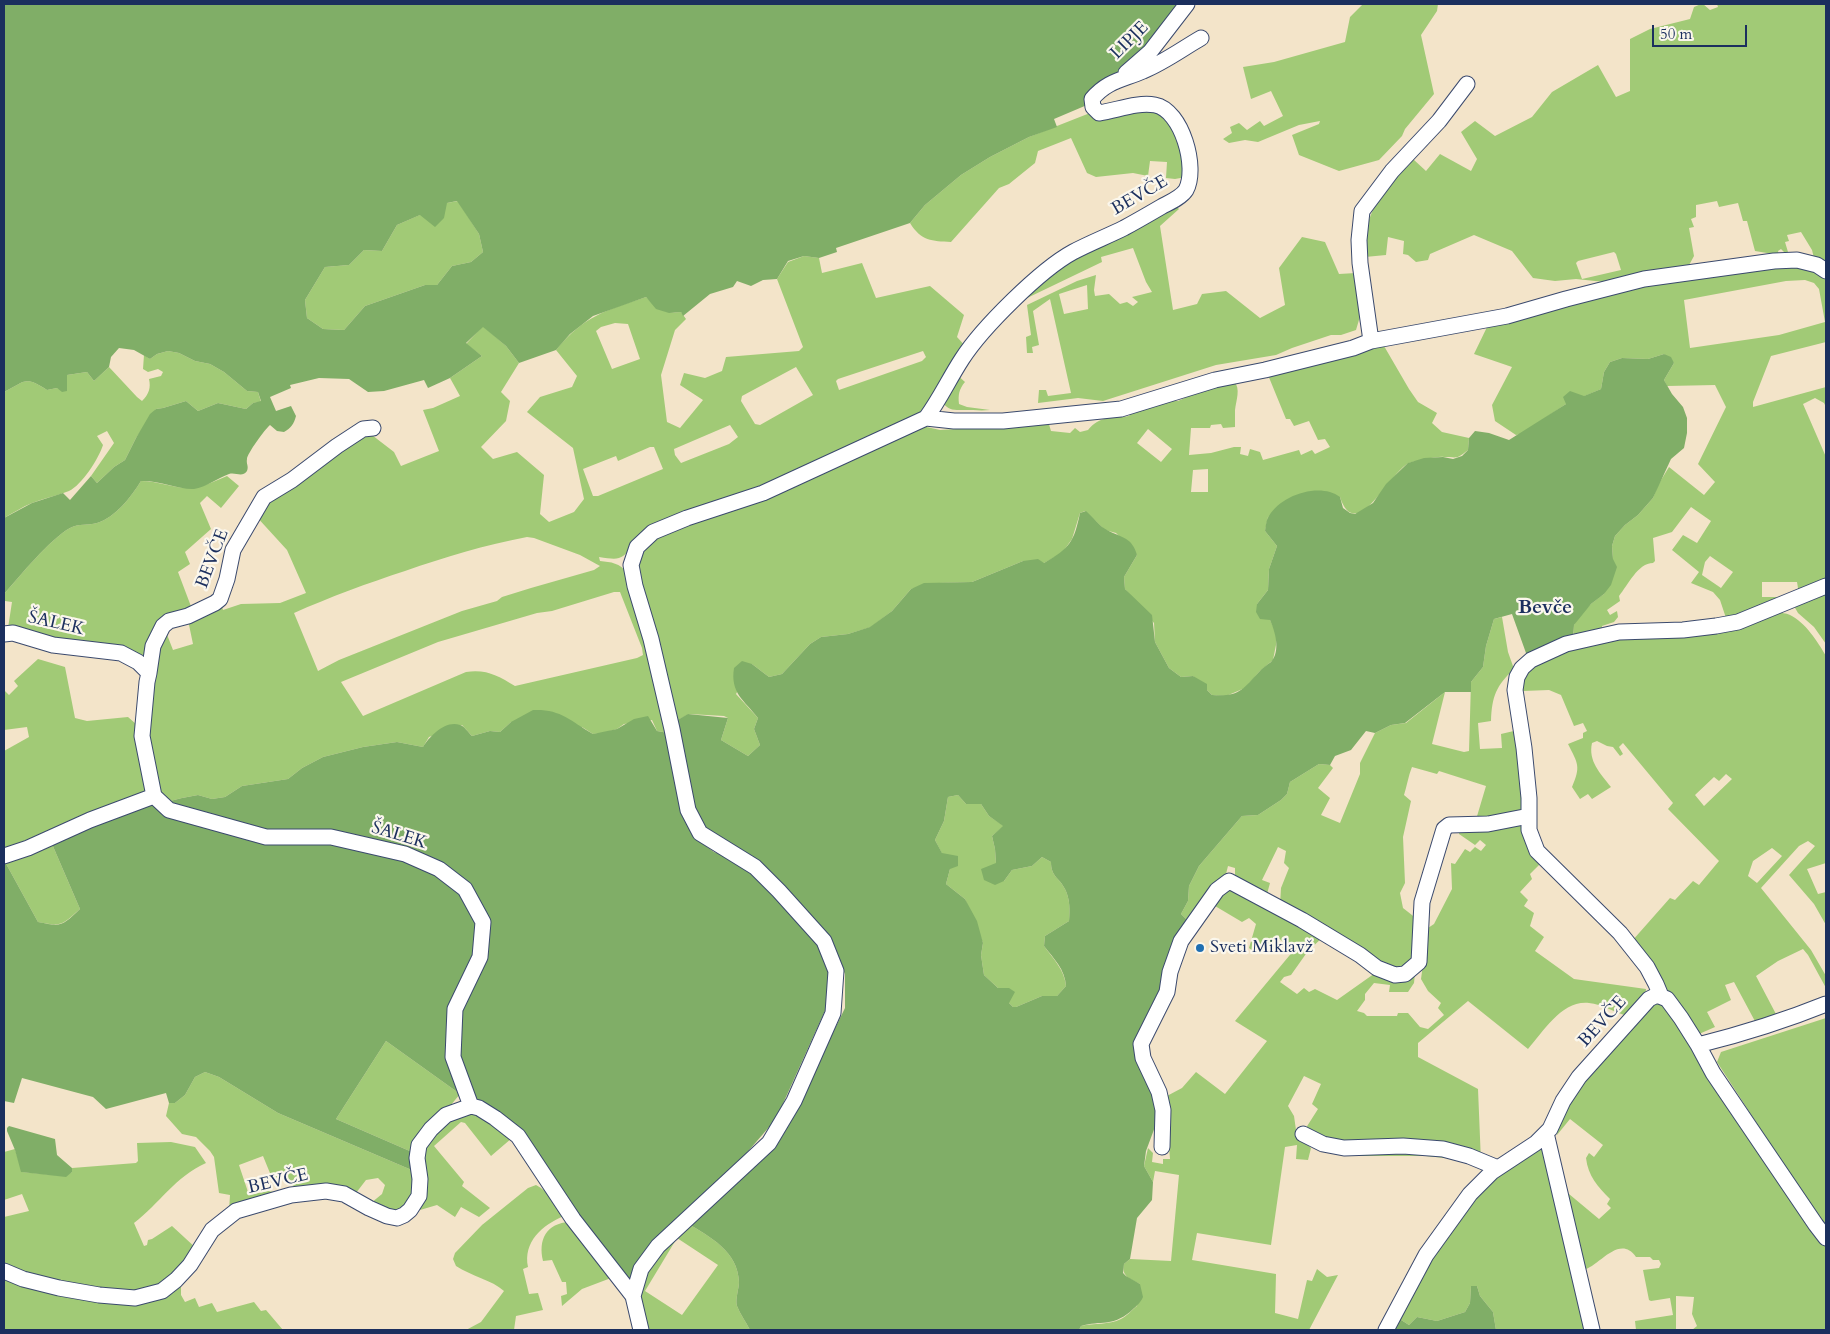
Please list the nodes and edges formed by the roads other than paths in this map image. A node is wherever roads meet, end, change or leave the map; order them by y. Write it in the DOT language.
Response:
graph roads {
  1 [pos="1187,4"];
  2 [pos="1201,38"];
  3 [pos="1117,80"];
  4 [pos="1467,84"];
  5 [pos="1826,271"];
  6 [pos="1371,341"];
  7 [pos="926,418"];
  8 [pos="373,428"];
  9 [pos="1826,586"];
  10 [pos="4,634"];
  11 [pos="150,673"];
  12 [pos="154,796"];
  13 [pos="1529,816"];
  14 [pos="4,856"];
  15 [pos="1660,996"];
  16 [pos="1826,1004"];
  17 [pos="1698,1045"];
  18 [pos="471,1106"];
  19 [pos="1546,1133"];
  20 [pos="1303,1134"];
  21 [pos="1162,1147"];
  22 [pos="1498,1168"];
  23 [pos="1826,1238"];
  24 [pos="4,1271"];
  25 [pos="633,1296"];
  26 [pos="641,1330"];
  27 [pos="1386,1330"];
  28 [pos="1592,1330"];
  1 -- 3 [label="street, LIPJE"];
  2 -- 3 [label="street, BEVČE"];
  3 -- 7 [label="street, BEVČE"];
  4 -- 6 [label="street"];
  5 -- 6 [label="street"];
  6 -- 7 [label="street"];
  7 -- 25 [label="street"];
  8 -- 11 [label="street, BEVČE"];
  9 -- 13 [label="street"];
  10 -- 11 [label="street, ŠALEK"];
  11 -- 12 [label="street"];
  12 -- 14 [label="street"];
  12 -- 18 [label="street, ŠALEK"];
  13 -- 15 [label="street"];
  13 -- 21 [label="street"];
  15 -- 17 [label="street"];
  15 -- 19 [label="street, BEVČE"];
  16 -- 17 [label="street"];
  17 -- 23 [label="street"];
  18 -- 24 [label="street, BEVČE"];
  18 -- 25 [label="street"];
  19 -- 22 [label="street, BEVČE"];
  19 -- 28 [label="street"];
  20 -- 22 [label="street"];
  22 -- 27 [label="street, BEVČE"];
  25 -- 26 [label="street"];
}
